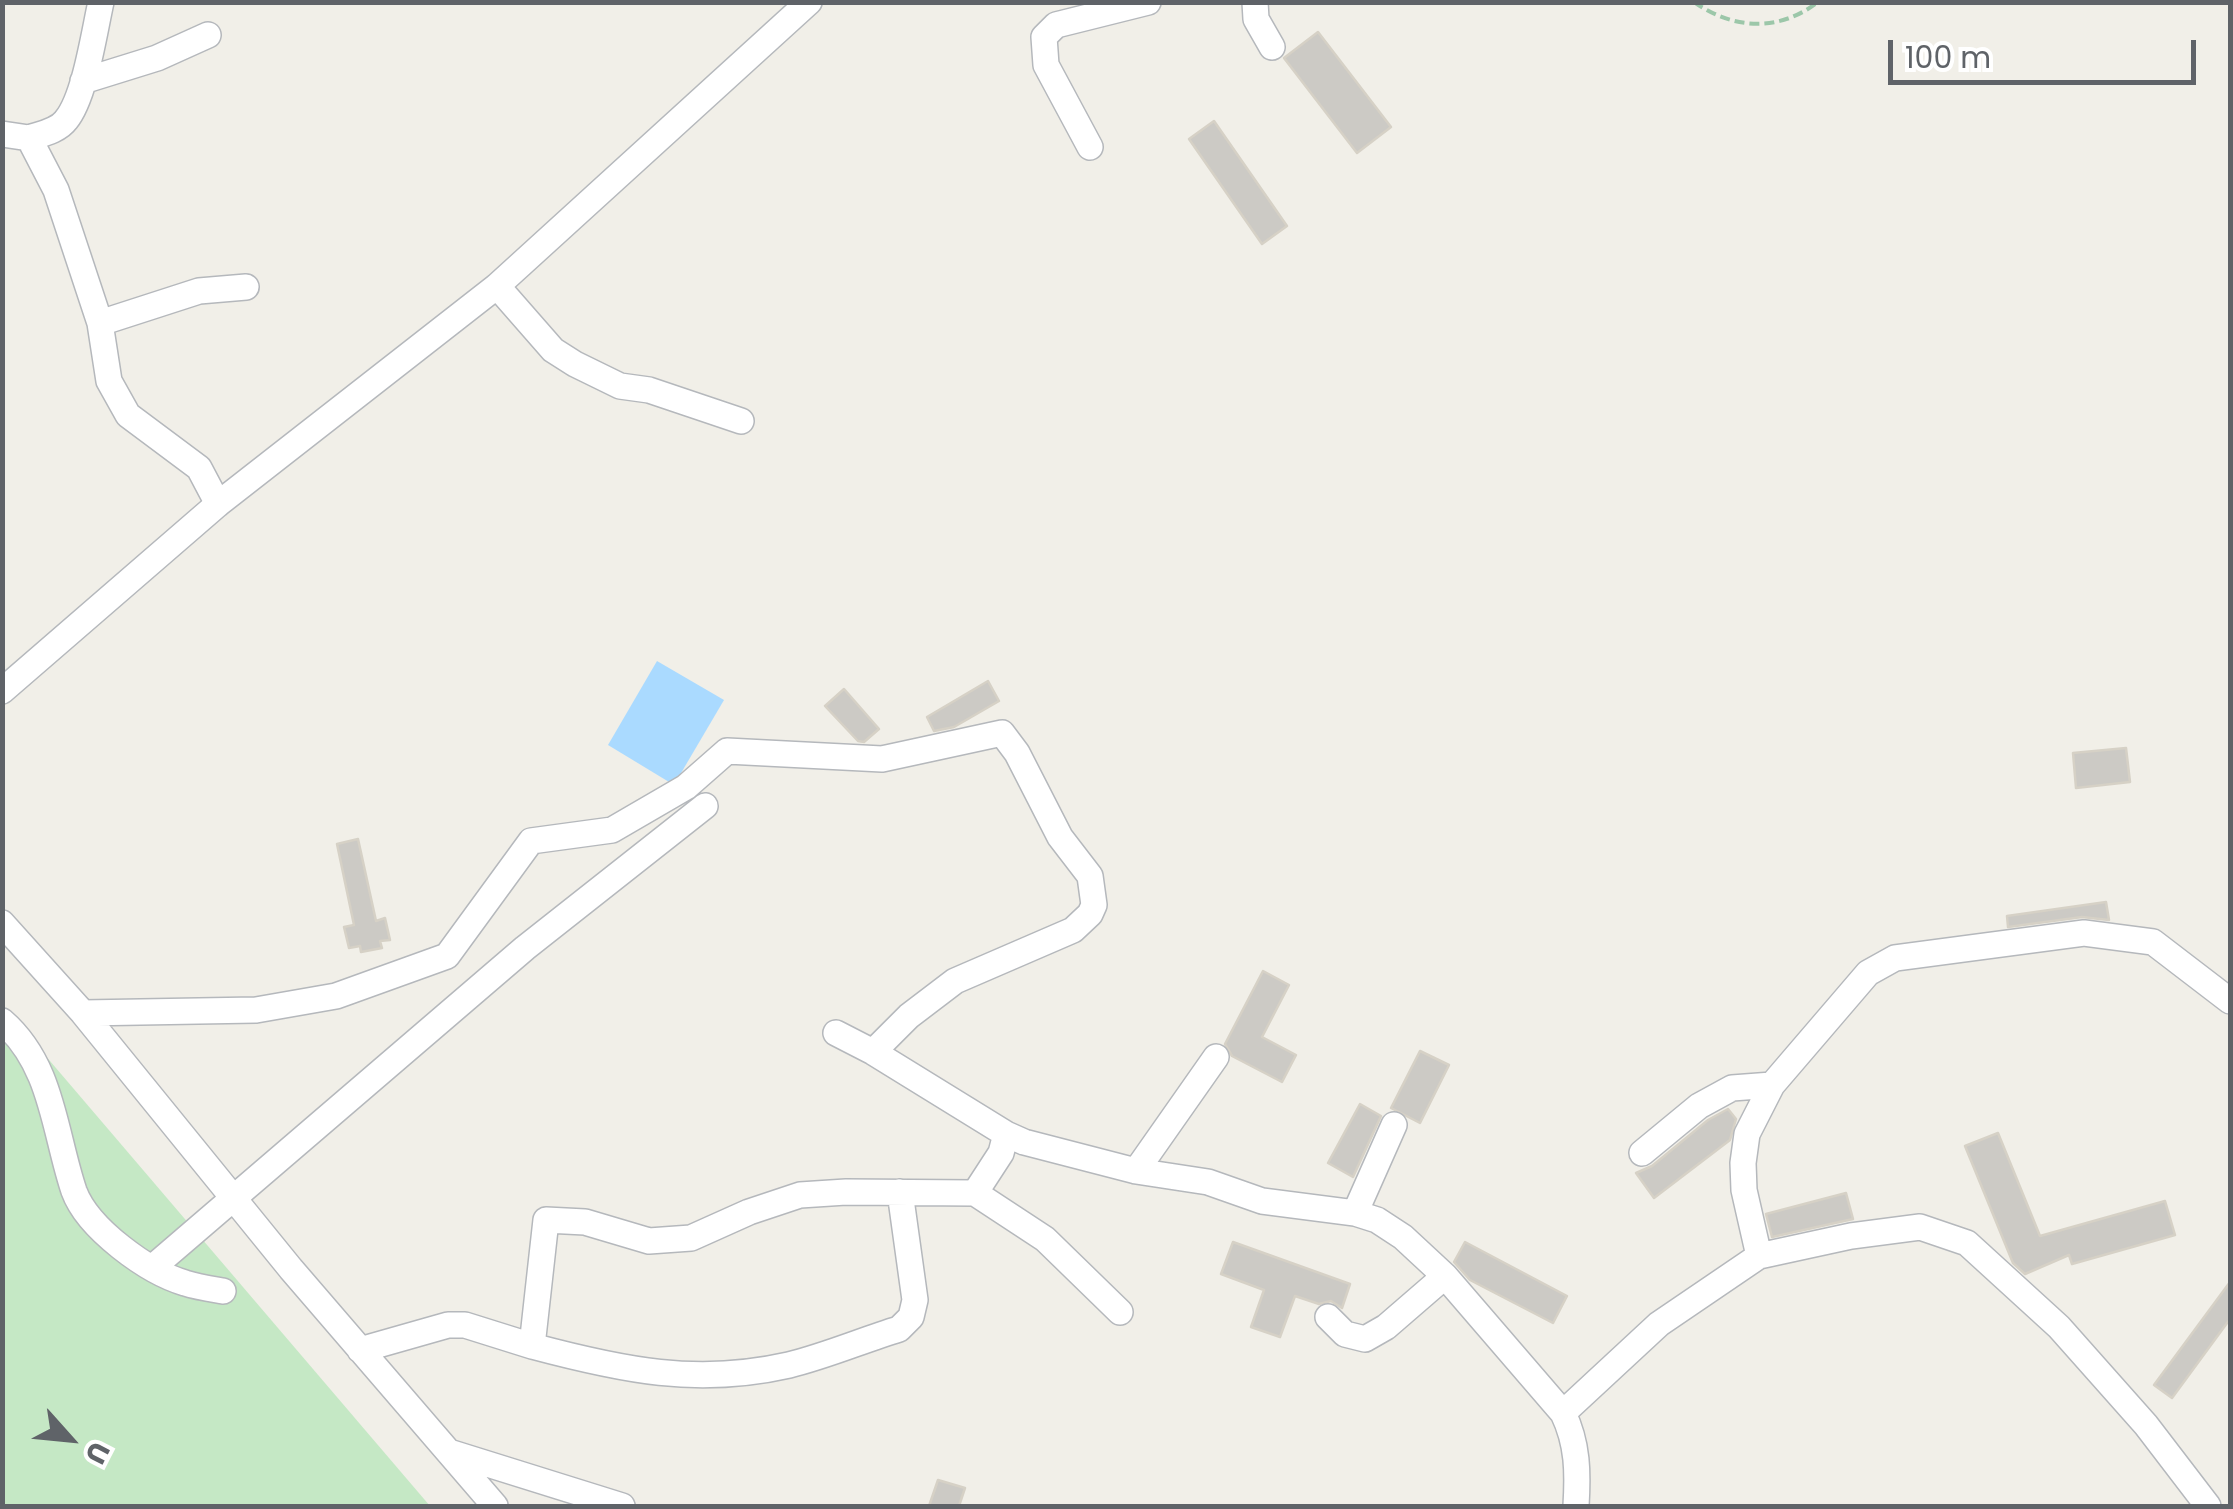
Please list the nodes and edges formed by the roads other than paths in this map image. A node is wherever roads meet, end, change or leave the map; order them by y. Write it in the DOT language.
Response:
graph roads {
  1 [pos="101,2"];
  2 [pos="809,2"];
  3 [pos="1148,2"];
  4 [pos="1255,2"];
  5 [pos="208,35"];
  6 [pos="1272,47"];
  7 [pos="83,81"];
  8 [pos="2,134"];
  9 [pos="30,138"];
  10 [pos="1090,147"];
  11 [pos="497,286"];
  12 [pos="246,287"];
  13 [pos="100,323"];
  14 [pos="742,422"];
  15 [pos="218,504"];
  16 [pos="2,691"];
  17 [pos="706,806"];
  18 [pos="2,923"];
  19 [pos="2230,1001"];
  20 [pos="83,1012"];
  21 [pos="2,1021"];
  22 [pos="836,1033"];
  23 [pos="874,1052"];
  24 [pos="1216,1056"];
  25 [pos="1772,1085"];
  26 [pos="1394,1125"];
  27 [pos="1006,1134"];
  28 [pos="1642,1153"];
  29 [pos="1136,1171"];
  30 [pos="900,1192"];
  31 [pos="975,1193"];
  32 [pos="234,1198"];
  33 [pos="1356,1213"];
  34 [pos="1759,1256"];
  35 [pos="152,1268"];
  36 [pos="1444,1276"];
  37 [pos="224,1291"];
  38 [pos="1120,1312"];
  39 [pos="1328,1317"];
  40 [pos="532,1346"];
  41 [pos="360,1350"];
  42 [pos="1563,1413"];
  43 [pos="450,1452"];
  44 [pos="495,1506"];
  45 [pos="622,1506"];
  46 [pos="1576,1506"];
  47 [pos="2208,1506"];
  1 -- 7 [label="street"];
  2 -- 11 [label="street"];
  3 -- 10 [label="street"];
  4 -- 6 [label="street"];
  5 -- 7 [label="street"];
  7 -- 9 [label="street"];
  8 -- 9 [label="street"];
  9 -- 13 [label="street"];
  11 -- 14 [label="street"];
  11 -- 15 [label="street"];
  12 -- 13 [label="street"];
  13 -- 15 [label="street"];
  15 -- 16 [label="street"];
  17 -- 32 [label="street"];
  18 -- 20 [label="street"];
  19 -- 25 [label="street"];
  20 -- 23 [label="street"];
  20 -- 32 [label="street"];
  21 -- 35 [label="street"];
  22 -- 23 [label="street"];
  23 -- 27 [label="street"];
  24 -- 29 [label="street"];
  25 -- 28 [label="street"];
  25 -- 34 [label="street"];
  26 -- 33 [label="street"];
  27 -- 29 [label="street"];
  27 -- 31 [label="street"];
  29 -- 33 [label="street"];
  30 -- 31 [label="street"];
  30 -- 40 [label="street"];
  30 -- 40 [label="street"];
  31 -- 38 [label="street"];
  32 -- 35 [label="street"];
  32 -- 41 [label="street"];
  33 -- 36 [label="street"];
  34 -- 42 [label="street"];
  34 -- 47 [label="street"];
  35 -- 37 [label="street"];
  36 -- 39 [label="street"];
  36 -- 42 [label="street"];
  40 -- 41 [label="street"];
  41 -- 43 [label="street"];
  42 -- 46 [label="street"];
  43 -- 44 [label="street"];
  43 -- 45 [label="street"];
}
